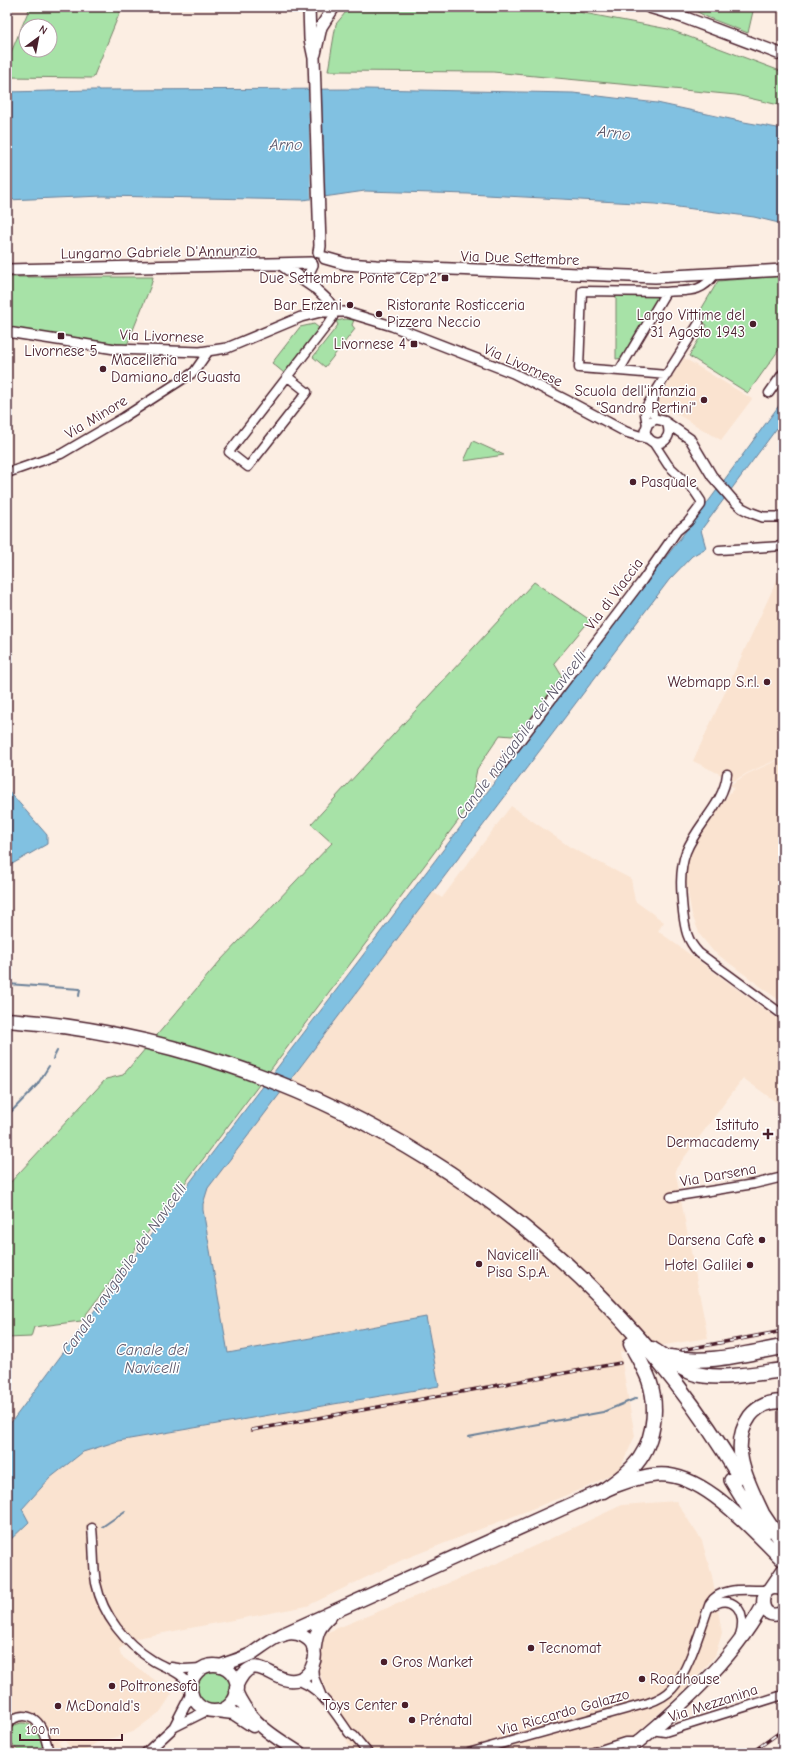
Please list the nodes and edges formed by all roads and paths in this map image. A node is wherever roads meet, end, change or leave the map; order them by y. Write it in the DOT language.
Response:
graph roads {
  1 [pos="309,7"];
  2 [pos="324,7"];
  3 [pos="333,7"];
  4 [pos="649,7"];
  5 [pos="783,55"];
  6 [pos="314,58"];
  7 [pos="322,255"];
  8 [pos="312,264"];
  9 [pos="282,265"];
  10 [pos="7,270"];
  11 [pos="783,270"];
  12 [pos="715,274"];
  13 [pos="314,287"];
  14 [pos="666,292"];
  15 [pos="334,311"];
  16 [pos="700,322"];
  17 [pos="7,332"];
  18 [pos="208,352"];
  19 [pos="619,371"];
  20 [pos="667,374"];
  21 [pos="783,374"];
  22 [pos="288,377"];
  23 [pos="768,393"];
  24 [pos="656,417"];
  25 [pos="647,425"];
  26 [pos="628,432"];
  27 [pos="687,436"];
  28 [pos="665,440"];
  29 [pos="651,441"];
  30 [pos="663,454"];
  31 [pos="7,473"];
  32 [pos="783,517"];
  33 [pos="783,546"];
  34 [pos="719,550"];
  35 [pos="497,772"];
  36 [pos="727,774"];
  37 [pos="783,1015"];
  38 [pos="7,1020"];
  39 [pos="7,1028"];
  40 [pos="110,1038"];
  41 [pos="783,1173"];
  42 [pos="783,1177"];
  43 [pos="770,1179"];
  44 [pos="671,1197"];
  45 [pos="635,1341"];
  46 [pos="783,1347"];
  47 [pos="663,1356"];
  48 [pos="783,1370"];
  49 [pos="783,1402"];
  50 [pos="738,1477"];
  51 [pos="603,1491"];
  52 [pos="92,1528"];
  53 [pos="783,1544"];
  54 [pos="783,1563"];
  55 [pos="770,1590"];
  56 [pos="783,1590"];
  57 [pos="746,1591"];
  58 [pos="765,1607"];
  59 [pos="708,1609"];
  60 [pos="337,1610"];
  61 [pos="783,1612"];
  62 [pos="282,1635"];
  63 [pos="734,1648"];
  64 [pos="314,1650"];
  65 [pos="313,1665"];
  66 [pos="163,1666"];
  67 [pos="220,1666"];
  68 [pos="202,1668"];
  69 [pos="295,1681"];
  70 [pos="236,1689"];
  71 [pos="191,1691"];
  72 [pos="783,1695"];
  73 [pos="322,1697"];
  74 [pos="211,1710"];
  75 [pos="7,1725"];
  76 [pos="174,1727"];
  77 [pos="651,1730"];
  78 [pos="350,1733"];
  79 [pos="273,1738"];
  80 [pos="638,1742"];
  81 [pos="50,1753"];
  82 [pos="146,1753"];
  83 [pos="284,1753"];
  84 [pos="289,1753"];
  85 [pos="294,1753"];
  86 [pos="300,1753"];
  87 [pos="361,1753"];
  88 [pos="368,1753"];
  89 [pos="468,1753"];
  90 [pos="591,1753"];
  91 [pos="625,1753"];
  1 -- 6 [label="main road"];
  2 -- 3 [label="main road"];
  3 -- 6 [label="main road"];
  4 -- 5 [label="main road"];
  6 -- 7 [label="main road"];
  7 -- 8 [label="main road"];
  7 -- 12 [label="main road, Via Due Settembre"];
  8 -- 9 [label="main road, Lungarno Gabriele D'Annunzio"];
  8 -- 13 [label="street"];
  9 -- 10 [label="main road, Lungarno Gabriele D'Annunzio"];
  9 -- 13 [label="main road"];
  11 -- 12 [label="main road, Via Due Settembre"];
  12 -- 14 [label="street, Via Due Settembre"];
  13 -- 15 [label="street"];
  14 -- 19 [label="street"];
  14 -- 19 [label="street, Via Due Settembre"];
  15 -- 18 [label="street, Via Livornese"];
  15 -- 22 [label="street"];
  15 -- 26 [label="street, Via Livornese"];
  16 -- 20 [label="street"];
  17 -- 18 [label="street, Via Livornese"];
  18 -- 31 [label="street, Via Minore"];
  19 -- 20 [label="street, Via Due Settembre"];
  20 -- 24 [label="street"];
  21 -- 23 [label="street"];
  22 -- 22 [label="street"];
  24 -- 25 [label="street"];
  24 -- 25 [label="street"];
  24 -- 27 [label="street"];
  24 -- 28 [label="street"];
  25 -- 26 [label="street"];
  25 -- 29 [label="street"];
  26 -- 29 [label="street, Via Livornese"];
  27 -- 28 [label="street"];
  27 -- 32 [label="street"];
  28 -- 29 [label="street"];
  28 -- 30 [label="street"];
  29 -- 30 [label="street, Via di Viaccia"];
  30 -- 35 [label="street, Via di Viaccia"];
  33 -- 34 [label="street"];
  36 -- 37 [label="street"];
  38 -- 40 [label="highway"];
  39 -- 40 [label="highway"];
  40 -- 45 [label="highway"];
  41 -- 43 [label="street, Via Darsena"];
  42 -- 43 [label="street, Via Darsena"];
  43 -- 44 [label="street, Via Darsena"];
  45 -- 47 [label="highway"];
  45 -- 50 [label="highway"];
  45 -- 51 [label="highway"];
  46 -- 47 [label="highway"];
  47 -- 48 [label="highway"];
  49 -- 50 [label="highway"];
  50 -- 53 [label="highway"];
  50 -- 54 [label="highway"];
  51 -- 54 [label="highway"];
  51 -- 60 [label="highway"];
  52 -- 66 [label="street"];
  54 -- 55 [label="main road"];
  55 -- 56 [label="main road"];
  55 -- 57 [label="street, Via Riccardo Galazzo"];
  55 -- 58 [label="main road"];
  57 -- 58 [label="street"];
  57 -- 59 [label="street, Via Riccardo Galazzo"];
  58 -- 61 [label="main road"];
  58 -- 63 [label="main road"];
  59 -- 63 [label="street"];
  59 -- 89 [label="street, Via Riccardo Galazzo"];
  60 -- 62 [label="highway"];
  60 -- 64 [label="highway"];
  62 -- 64 [label="main road"];
  62 -- 67 [label="main road"];
  63 -- 77 [label="main road"];
  64 -- 65 [label="main road"];
  65 -- 69 [label="main road"];
  65 -- 73 [label="street"];
  66 -- 68 [label="street"];
  66 -- 71 [label="street"];
  67 -- 68 [label="main road"];
  67 -- 70 [label="main road"];
  68 -- 71 [label="main road"];
  69 -- 70 [label="main road"];
  69 -- 73 [label="street"];
  70 -- 74 [label="main road"];
  70 -- 79 [label="main road"];
  71 -- 74 [label="main road"];
  71 -- 76 [label="street"];
  72 -- 77 [label="street, Via Mezzanina"];
  73 -- 78 [label="street"];
  74 -- 76 [label="street"];
  74 -- 79 [label="main road"];
  75 -- 81 [label="street"];
  76 -- 82 [label="street"];
  77 -- 80 [label="main road"];
  78 -- 87 [label="street"];
  78 -- 88 [label="street"];
  79 -- 83 [label="main road"];
  79 -- 84 [label="street"];
  79 -- 85 [label="street"];
  79 -- 86 [label="main road"];
  80 -- 90 [label="street"];
  80 -- 91 [label="main road"];
}
